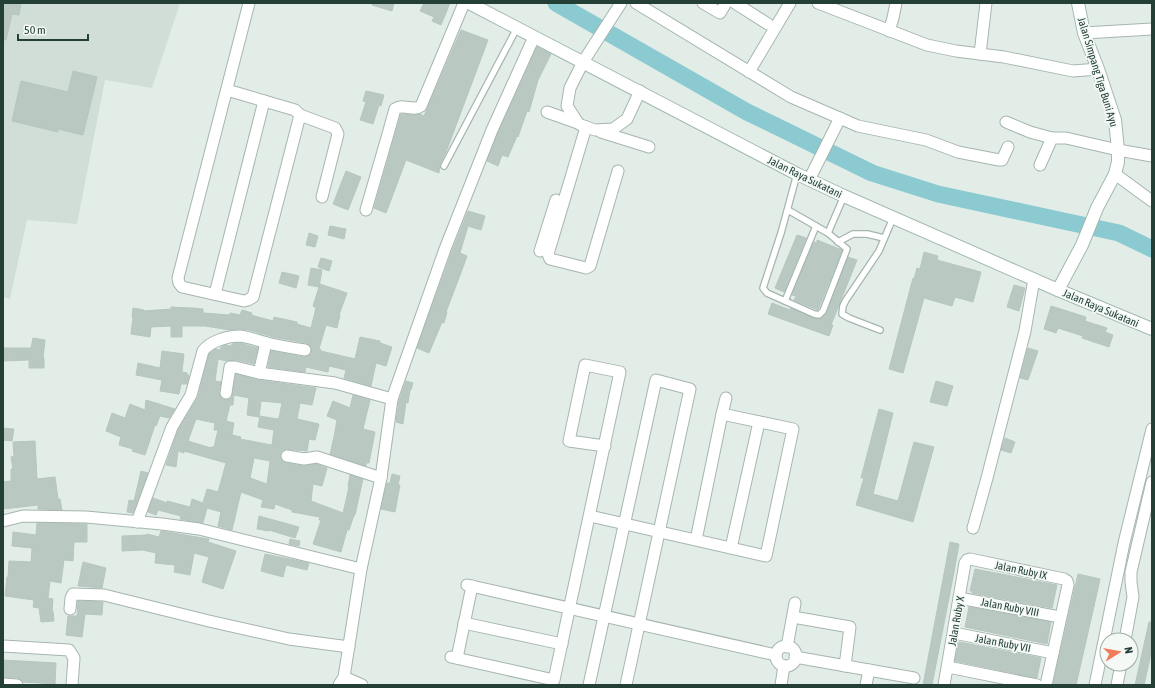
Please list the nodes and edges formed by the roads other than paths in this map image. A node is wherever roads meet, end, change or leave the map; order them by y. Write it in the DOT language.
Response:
graph roads {
  1 [pos="249,3"];
  2 [pos="464,3"];
  3 [pos="469,3"];
  4 [pos="636,3"];
  5 [pos="702,3"];
  6 [pos="726,3"];
  7 [pos="735,3"];
  8 [pos="790,3"];
  9 [pos="818,3"];
  10 [pos="896,3"];
  11 [pos="986,3"];
  12 [pos="1078,3"];
  13 [pos="620,6"];
  14 [pos="768,24"];
  15 [pos="517,27"];
  16 [pos="1152,29"];
  17 [pos="889,31"];
  18 [pos="1084,33"];
  19 [pos="534,37"];
  20 [pos="980,54"];
  21 [pos="583,62"];
  22 [pos="1098,69"];
  23 [pos="749,72"];
  24 [pos="227,90"];
  25 [pos="640,91"];
  26 [pos="264,101"];
  27 [pos="547,112"];
  28 [pos="300,115"];
  29 [pos="840,118"];
  30 [pos="1006,122"];
  31 [pos="585,126"];
  32 [pos="1052,138"];
  33 [pos="649,147"];
  34 [pos="1008,147"];
  35 [pos="1118,150"];
  36 [pos="1152,156"];
  37 [pos="1040,165"];
  38 [pos="444,166"];
  39 [pos="618,171"];
  40 [pos="797,174"];
  41 [pos="1115,174"];
  42 [pos="810,180"];
  43 [pos="844,196"];
  44 [pos="322,197"];
  45 [pos="1152,201"];
  46 [pos="366,210"];
  47 [pos="788,210"];
  48 [pos="893,218"];
  49 [pos="816,226"];
  50 [pos="828,233"];
  51 [pos="884,238"];
  52 [pos="838,242"];
  53 [pos="540,251"];
  54 [pos="1034,279"];
  55 [pos="1058,290"];
  56 [pos="215,294"];
  57 [pos="785,300"];
  58 [pos="1152,329"];
  59 [pos="880,330"];
  60 [pos="266,343"];
  61 [pos="305,350"];
  62 [pos="259,373"];
  63 [pos="226,393"];
  64 [pos="726,398"];
  65 [pos="392,399"];
  66 [pos="722,414"];
  67 [pos="759,422"];
  68 [pos="1152,429"];
  69 [pos="605,446"];
  70 [pos="287,456"];
  71 [pos="381,478"];
  72 [pos="1152,482"];
  73 [pos="590,516"];
  74 [pos="3,521"];
  75 [pos="137,522"];
  76 [pos="624,525"];
  77 [pos="973,528"];
  78 [pos="659,532"];
  79 [pos="696,540"];
  80 [pos="730,548"];
  81 [pos="970,559"];
  82 [pos="361,569"];
  83 [pos="1117,577"];
  84 [pos="1131,582"];
  85 [pos="960,598"];
  86 [pos="795,603"];
  87 [pos="570,608"];
  88 [pos="70,609"];
  89 [pos="604,616"];
  90 [pos="792,617"];
  91 [pos="1060,617"];
  92 [pos="464,623"];
  93 [pos="640,624"];
  94 [pos="1126,632"];
  95 [pos="954,633"];
  96 [pos="562,644"];
  97 [pos="3,646"];
  98 [pos="349,647"];
  99 [pos="787,647"];
  100 [pos="1053,653"];
  101 [pos="776,655"];
  102 [pos="795,657"];
  103 [pos="784,666"];
  104 [pos="845,666"];
  105 [pos="948,667"];
  106 [pos="869,670"];
  107 [pos="1119,672"];
  108 [pos="908,680"];
  109 [pos="342,681"];
  110 [pos="554,682"];
  111 [pos="3,684"];
  112 [pos="17,685"];
  113 [pos="72,685"];
  114 [pos="362,685"];
  115 [pos="589,685"];
  116 [pos="626,685"];
  117 [pos="781,685"];
  118 [pos="866,685"];
  119 [pos="944,685"];
  120 [pos="1037,685"];
  121 [pos="1046,685"];
  122 [pos="1095,685"];
  123 [pos="1117,685"];
  1 -- 24 [label="street"];
  2 -- 46 [label="street"];
  3 -- 15 [label="main road, Jalan Raya Sukatani"];
  4 -- 23 [label="street"];
  5 -- 6 [label="street"];
  7 -- 14 [label="street"];
  8 -- 23 [label="street"];
  9 -- 17 [label="street"];
  10 -- 17 [label="street"];
  11 -- 20 [label="street"];
  12 -- 18 [label="main road, Jalan Simpang Tiga Buni Ayu"];
  13 -- 21 [label="street"];
  15 -- 19 [label="main road, Jalan Raya Sukatani"];
  15 -- 38 [label="lane"];
  16 -- 18 [label="street"];
  17 -- 20 [label="street"];
  18 -- 22 [label="main road, Jalan Simpang Tiga Buni Ayu"];
  19 -- 21 [label="main road, Jalan Raya Sukatani"];
  19 -- 65 [label="street"];
  20 -- 22 [label="street"];
  21 -- 25 [label="main road, Jalan Raya Sukatani"];
  21 -- 31 [label="street"];
  22 -- 35 [label="main road, Jalan Simpang Tiga Buni Ayu"];
  23 -- 29 [label="street"];
  24 -- 26 [label="street"];
  24 -- 56 [label="street"];
  25 -- 31 [label="street"];
  25 -- 40 [label="main road, Jalan Raya Sukatani"];
  26 -- 28 [label="street"];
  26 -- 56 [label="street"];
  27 -- 31 [label="street"];
  28 -- 44 [label="street"];
  28 -- 56 [label="street"];
  29 -- 34 [label="street"];
  29 -- 42 [label="street"];
  30 -- 32 [label="street"];
  31 -- 33 [label="street"];
  31 -- 39 [label="street"];
  31 -- 53 [label="street"];
  32 -- 35 [label="street"];
  32 -- 37 [label="street"];
  35 -- 36 [label="street"];
  35 -- 41 [label="main road, Jalan Simpang Tiga Buni Ayu"];
  40 -- 42 [label="main road, Jalan Raya Sukatani"];
  40 -- 47 [label="lane"];
  41 -- 45 [label="street"];
  41 -- 55 [label="main road, Jalan Simpang Tiga Buni Ayu"];
  42 -- 43 [label="main road, Jalan Raya Sukatani"];
  43 -- 48 [label="main road, Jalan Raya Sukatani"];
  43 -- 50 [label="lane"];
  47 -- 49 [label="lane"];
  47 -- 57 [label="lane"];
  48 -- 51 [label="lane"];
  48 -- 54 [label="main road, Jalan Raya Sukatani"];
  49 -- 50 [label="lane"];
  49 -- 57 [label="lane"];
  50 -- 52 [label="lane"];
  51 -- 52 [label="lane"];
  51 -- 59 [label="lane"];
  52 -- 57 [label="lane"];
  54 -- 55 [label="main road, Jalan Raya Sukatani"];
  54 -- 77 [label="street"];
  55 -- 58 [label="main road, Jalan Raya Sukatani"];
  60 -- 61 [label="street"];
  60 -- 62 [label="street"];
  60 -- 75 [label="street"];
  62 -- 63 [label="street"];
  62 -- 65 [label="street"];
  64 -- 66 [label="street"];
  65 -- 71 [label="street"];
  66 -- 67 [label="street"];
  66 -- 79 [label="street"];
  67 -- 80 [label="street"];
  67 -- 80 [label="street"];
  68 -- 83 [label="street"];
  69 -- 69 [label="street"];
  69 -- 73 [label="street"];
  70 -- 71 [label="street"];
  71 -- 82 [label="street"];
  72 -- 84 [label="street"];
  73 -- 76 [label="street"];
  73 -- 87 [label="street"];
  74 -- 75 [label="street"];
  75 -- 82 [label="street"];
  76 -- 78 [label="street"];
  76 -- 78 [label="street"];
  76 -- 89 [label="street"];
  78 -- 79 [label="street"];
  78 -- 93 [label="street"];
  79 -- 80 [label="street"];
  81 -- 85 [label="street, Jalan Ruby X"];
  81 -- 91 [label="street, Jalan Ruby IX"];
  82 -- 98 [label="street"];
  83 -- 84 [label="street"];
  83 -- 122 [label="street"];
  84 -- 94 [label="street"];
  85 -- 91 [label="street, Jalan Ruby VIII"];
  85 -- 95 [label="street, Jalan Ruby X"];
  86 -- 90 [label="street"];
  87 -- 89 [label="street"];
  87 -- 92 [label="street"];
  87 -- 96 [label="street"];
  88 -- 98 [label="street"];
  89 -- 93 [label="street"];
  89 -- 115 [label="street"];
  90 -- 99 [label="street"];
  90 -- 104 [label="street"];
  91 -- 100 [label="street"];
  92 -- 96 [label="street"];
  92 -- 110 [label="street"];
  93 -- 101 [label="street"];
  93 -- 116 [label="street"];
  95 -- 100 [label="street, Jalan Ruby VII"];
  95 -- 105 [label="street, Jalan Ruby X"];
  96 -- 110 [label="street"];
  97 -- 113 [label="street"];
  98 -- 109 [label="street"];
  99 -- 101 [label="street"];
  99 -- 102 [label="street"];
  100 -- 121 [label="street"];
  101 -- 103 [label="street"];
  102 -- 103 [label="street"];
  102 -- 104 [label="street"];
  103 -- 117 [label="street"];
  104 -- 106 [label="street"];
  105 -- 119 [label="street, Jalan Ruby X"];
  105 -- 120 [label="street"];
  106 -- 108 [label="street"];
  106 -- 118 [label="street"];
  107 -- 123 [label="street"];
  109 -- 114 [label="street"];
  111 -- 112 [label="street"];
}
